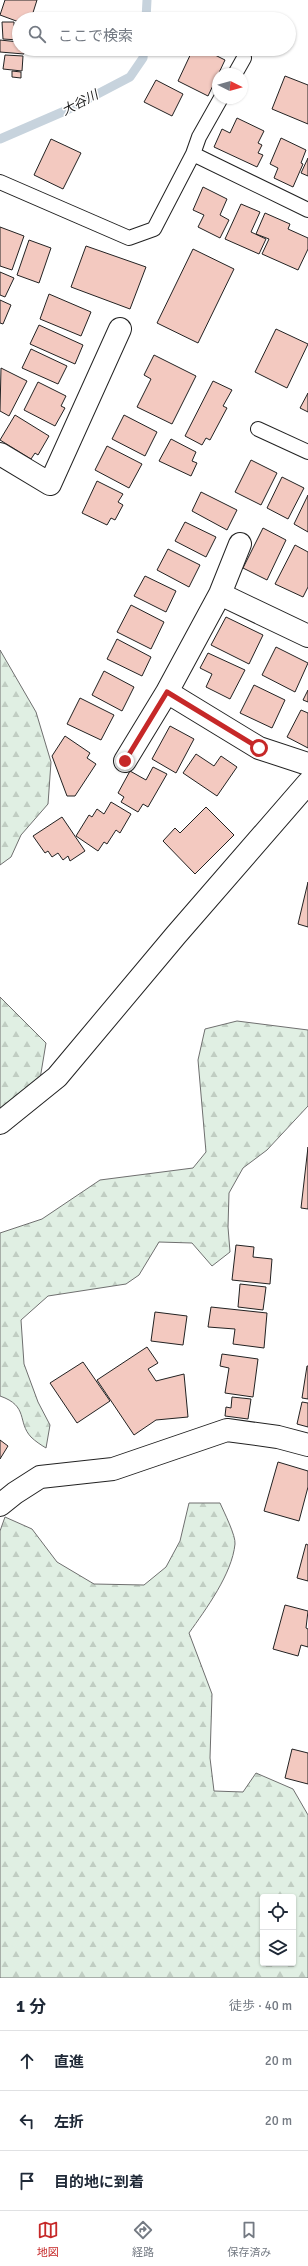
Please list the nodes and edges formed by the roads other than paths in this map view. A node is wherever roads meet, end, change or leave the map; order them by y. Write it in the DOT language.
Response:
graph roads {
  1 [pos="244,58"];
  2 [pos="238,68"];
  3 [pos="218,104"];
  4 [pos="194,154"];
  5 [pos="0,182"];
  6 [pos="308,210"];
  7 [pos="120,329"];
  8 [pos="258,429"];
  9 [pos="308,452"];
  10 [pos="0,454"];
  11 [pos="240,544"];
  12 [pos="220,594"];
  13 [pos="308,636"];
  14 [pos="167,692"];
  15 [pos="125,761"];
  16 [pos="308,764"];
  17 [pos="308,783"];
  18 [pos="0,1123"];
  19 [pos="308,1445"];
  20 [pos="0,1505"];
  1 -- 2 [label="lane"];
  3 -- 4 [label="lane"];
  4 -- 5 [label="lane"];
  4 -- 6 [label="lane"];
  7 -- 10 [label="street"];
  8 -- 9 [label="lane"];
  11 -- 12 [label="street"];
  12 -- 13 [label="street"];
  12 -- 14 [label="street"];
  14 -- 15 [label="street"];
  14 -- 16 [label="street"];
  17 -- 18 [label="street"];
  19 -- 20 [label="street"];
}
